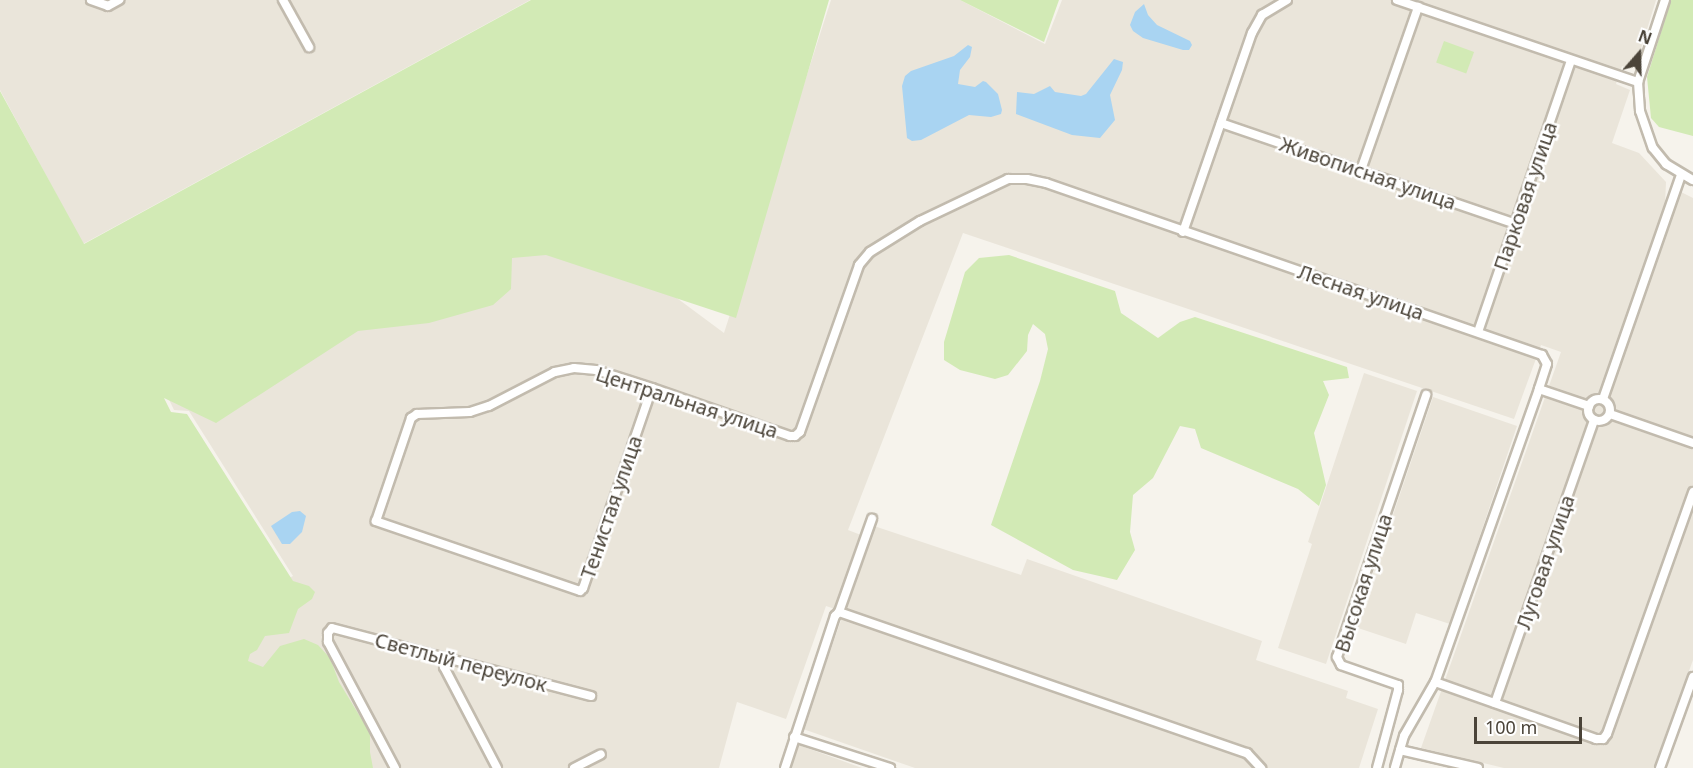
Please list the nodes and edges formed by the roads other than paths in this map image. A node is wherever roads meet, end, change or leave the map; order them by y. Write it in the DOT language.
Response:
graph roads {
  1 [pos="91,0"];
  2 [pos="119,0"];
  3 [pos="282,0"];
  4 [pos="1287,0"];
  5 [pos="1397,0"];
  6 [pos="1665,0"];
  7 [pos="1418,7"];
  8 [pos="309,47"];
  9 [pos="1571,60"];
  10 [pos="1638,82"];
  11 [pos="1221,123"];
  12 [pos="1361,170"];
  13 [pos="1681,175"];
  14 [pos="1693,180"];
  15 [pos="1516,224"];
  16 [pos="1183,232"];
  17 [pos="1478,332"];
  18 [pos="652,388"];
  19 [pos="1539,389"];
  20 [pos="1426,395"];
  21 [pos="1603,399"];
  22 [pos="1588,406"];
  23 [pos="1610,414"];
  24 [pos="1594,420"];
  25 [pos="1693,443"];
  26 [pos="1693,492"];
  27 [pos="872,519"];
  28 [pos="376,520"];
  29 [pos="839,612"];
  30 [pos="445,657"];
  31 [pos="1693,677"];
  32 [pos="1435,681"];
  33 [pos="591,696"];
  34 [pos="1495,703"];
  35 [pos="794,737"];
  36 [pos="1400,750"];
  37 [pos="601,754"];
  38 [pos="395,768"];
  39 [pos="497,768"];
  40 [pos="574,768"];
  41 [pos="785,768"];
  42 [pos="890,768"];
  43 [pos="1261,768"];
  44 [pos="1377,768"];
  45 [pos="1395,768"];
  46 [pos="1478,768"];
  47 [pos="1660,768"];
  1 -- 2 [label="street"];
  3 -- 8 [label="street"];
  4 -- 11 [label="street"];
  5 -- 7 [label="street"];
  6 -- 10 [label="street"];
  7 -- 9 [label="street"];
  7 -- 12 [label="street"];
  9 -- 10 [label="street"];
  9 -- 15 [label="street, Парковая улица"];
  10 -- 13 [label="street"];
  11 -- 12 [label="street, Живописная улица"];
  11 -- 16 [label="street"];
  12 -- 15 [label="street, Живописная улица"];
  13 -- 14 [label="street"];
  13 -- 21 [label="street"];
  15 -- 17 [label="street, Парковая улица"];
  16 -- 17 [label="street, Лесная улица"];
  16 -- 18 [label="street, Центральная улица"];
  17 -- 19 [label="street, Лесная улица"];
  18 -- 28 [label="street, Центральная улица"];
  18 -- 28 [label="street, Тенистая улица"];
  19 -- 22 [label="street"];
  19 -- 32 [label="street"];
  20 -- 44 [label="street, Высокая улица"];
  21 -- 22 [label="street"];
  21 -- 23 [label="street"];
  22 -- 24 [label="street"];
  23 -- 24 [label="street"];
  23 -- 25 [label="street"];
  24 -- 34 [label="street, Луговая улица"];
  26 -- 34 [label="street"];
  27 -- 29 [label="street"];
  29 -- 35 [label="street"];
  29 -- 43 [label="street"];
  30 -- 33 [label="street, Светлый переулок"];
  30 -- 38 [label="street, Светлый переулок"];
  30 -- 39 [label="street"];
  31 -- 47 [label="street"];
  32 -- 34 [label="street"];
  32 -- 36 [label="street"];
  35 -- 41 [label="street"];
  35 -- 42 [label="street"];
  36 -- 45 [label="street"];
  36 -- 46 [label="street"];
  37 -- 40 [label="street"];
}
